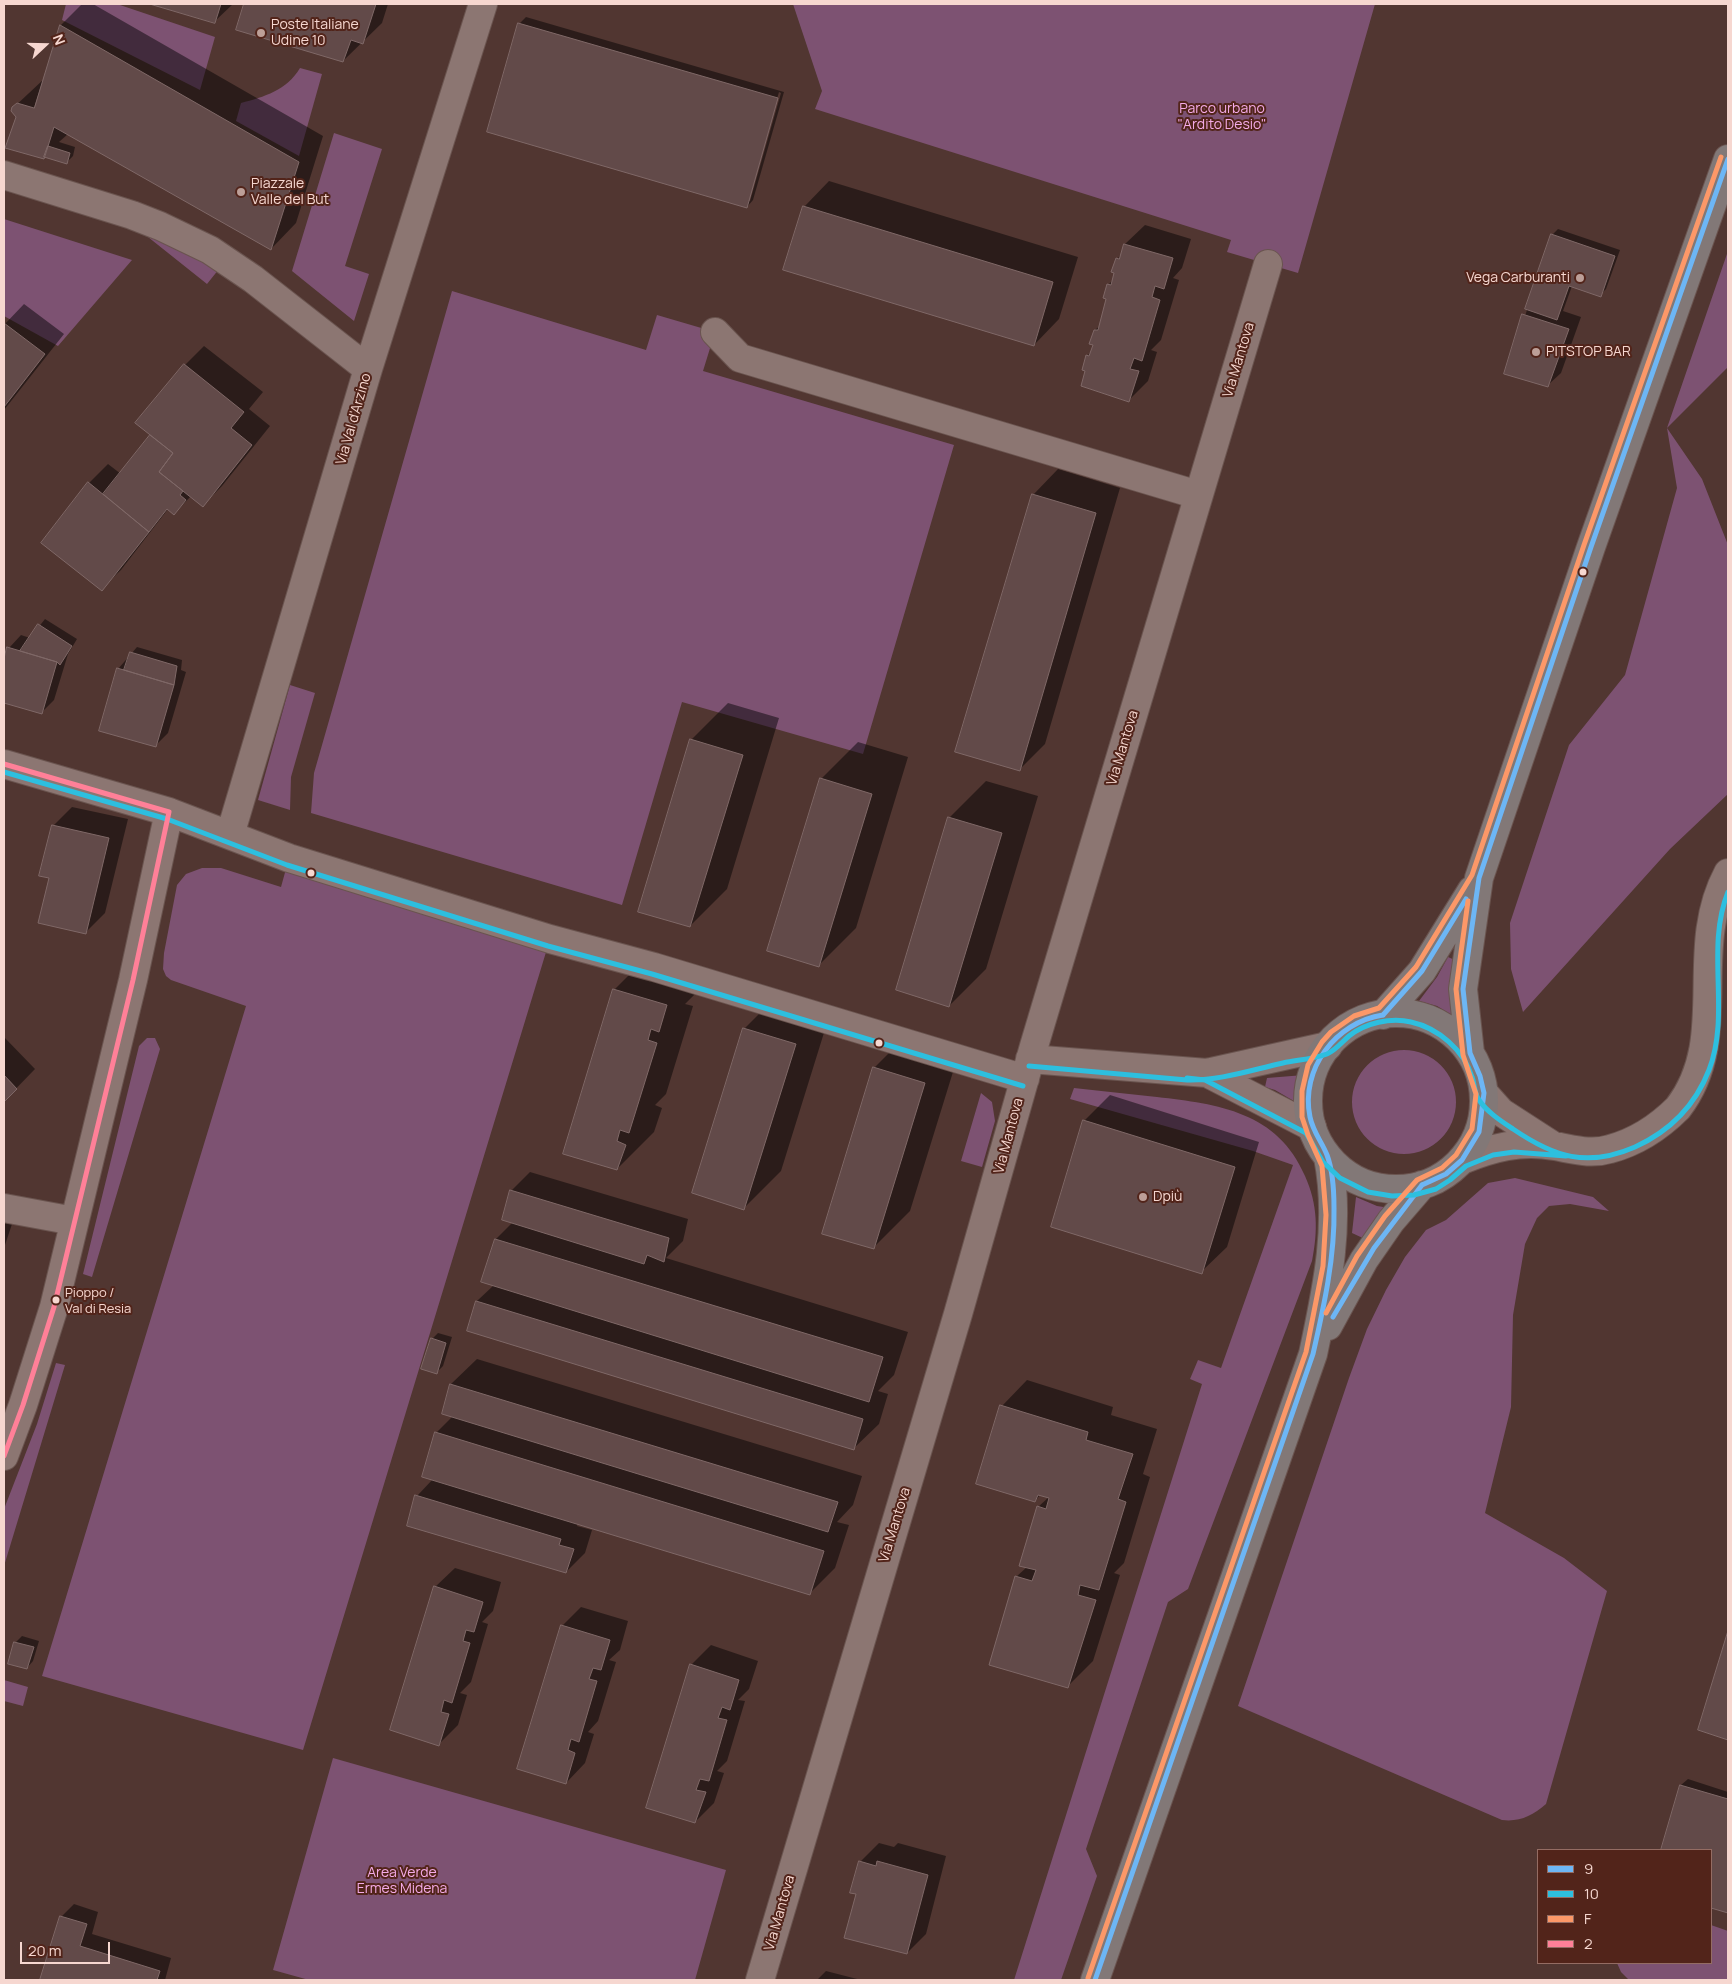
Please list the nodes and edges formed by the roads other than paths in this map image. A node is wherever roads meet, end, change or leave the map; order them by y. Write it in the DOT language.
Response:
graph roads {
  1 [pos="483,4"];
  2 [pos="1728,159"];
  3 [pos="4,175"];
  4 [pos="1268,264"];
  5 [pos="715,332"];
  6 [pos="368,369"];
  7 [pos="1198,495"];
  8 [pos="4,764"];
  9 [pos="169,812"];
  10 [pos="230,835"];
  11 [pos="1728,873"];
  12 [pos="1479,878"];
  13 [pos="1383,1015"];
  14 [pos="1328,1046"];
  15 [pos="1470,1053"];
  16 [pos="1027,1069"];
  17 [pos="1207,1072"];
  18 [pos="1484,1093"];
  19 [pos="1312,1127"];
  20 [pos="1554,1146"];
  21 [pos="1328,1156"];
  22 [pos="1462,1160"];
  23 [pos="1422,1185"];
  24 [pos="4,1208"];
  25 [pos="74,1221"];
  26 [pos="1312,1354"];
  27 [pos="4,1456"];
  28 [pos="760,1980"];
  29 [pos="1095,1980"];
  1 -- 6 [label="street, Via Val d'Arzino"];
  2 -- 12 [label="main road"];
  3 -- 6 [label="street"];
  4 -- 7 [label="street, Via Mantova"];
  5 -- 7 [label="street"];
  6 -- 10 [label="street, Via Val d'Arzino"];
  7 -- 16 [label="street, Via Mantova"];
  8 -- 9 [label="street"];
  9 -- 10 [label="street"];
  9 -- 25 [label="street"];
  10 -- 16 [label="street"];
  11 -- 20 [label="street"];
  12 -- 13 [label="main road"];
  12 -- 15 [label="main road"];
  13 -- 14 [label="main road"];
  13 -- 15 [label="main road"];
  14 -- 17 [label="street"];
  14 -- 19 [label="main road"];
  15 -- 18 [label="main road"];
  16 -- 17 [label="street"];
  16 -- 28 [label="street, Via Mantova"];
  17 -- 19 [label="street"];
  18 -- 20 [label="street"];
  18 -- 22 [label="main road"];
  19 -- 21 [label="main road"];
  20 -- 22 [label="street"];
  21 -- 23 [label="main road"];
  21 -- 26 [label="main road"];
  22 -- 23 [label="main road"];
  23 -- 26 [label="main road"];
  24 -- 25 [label="street"];
  25 -- 27 [label="street"];
  26 -- 29 [label="main road"];
}
